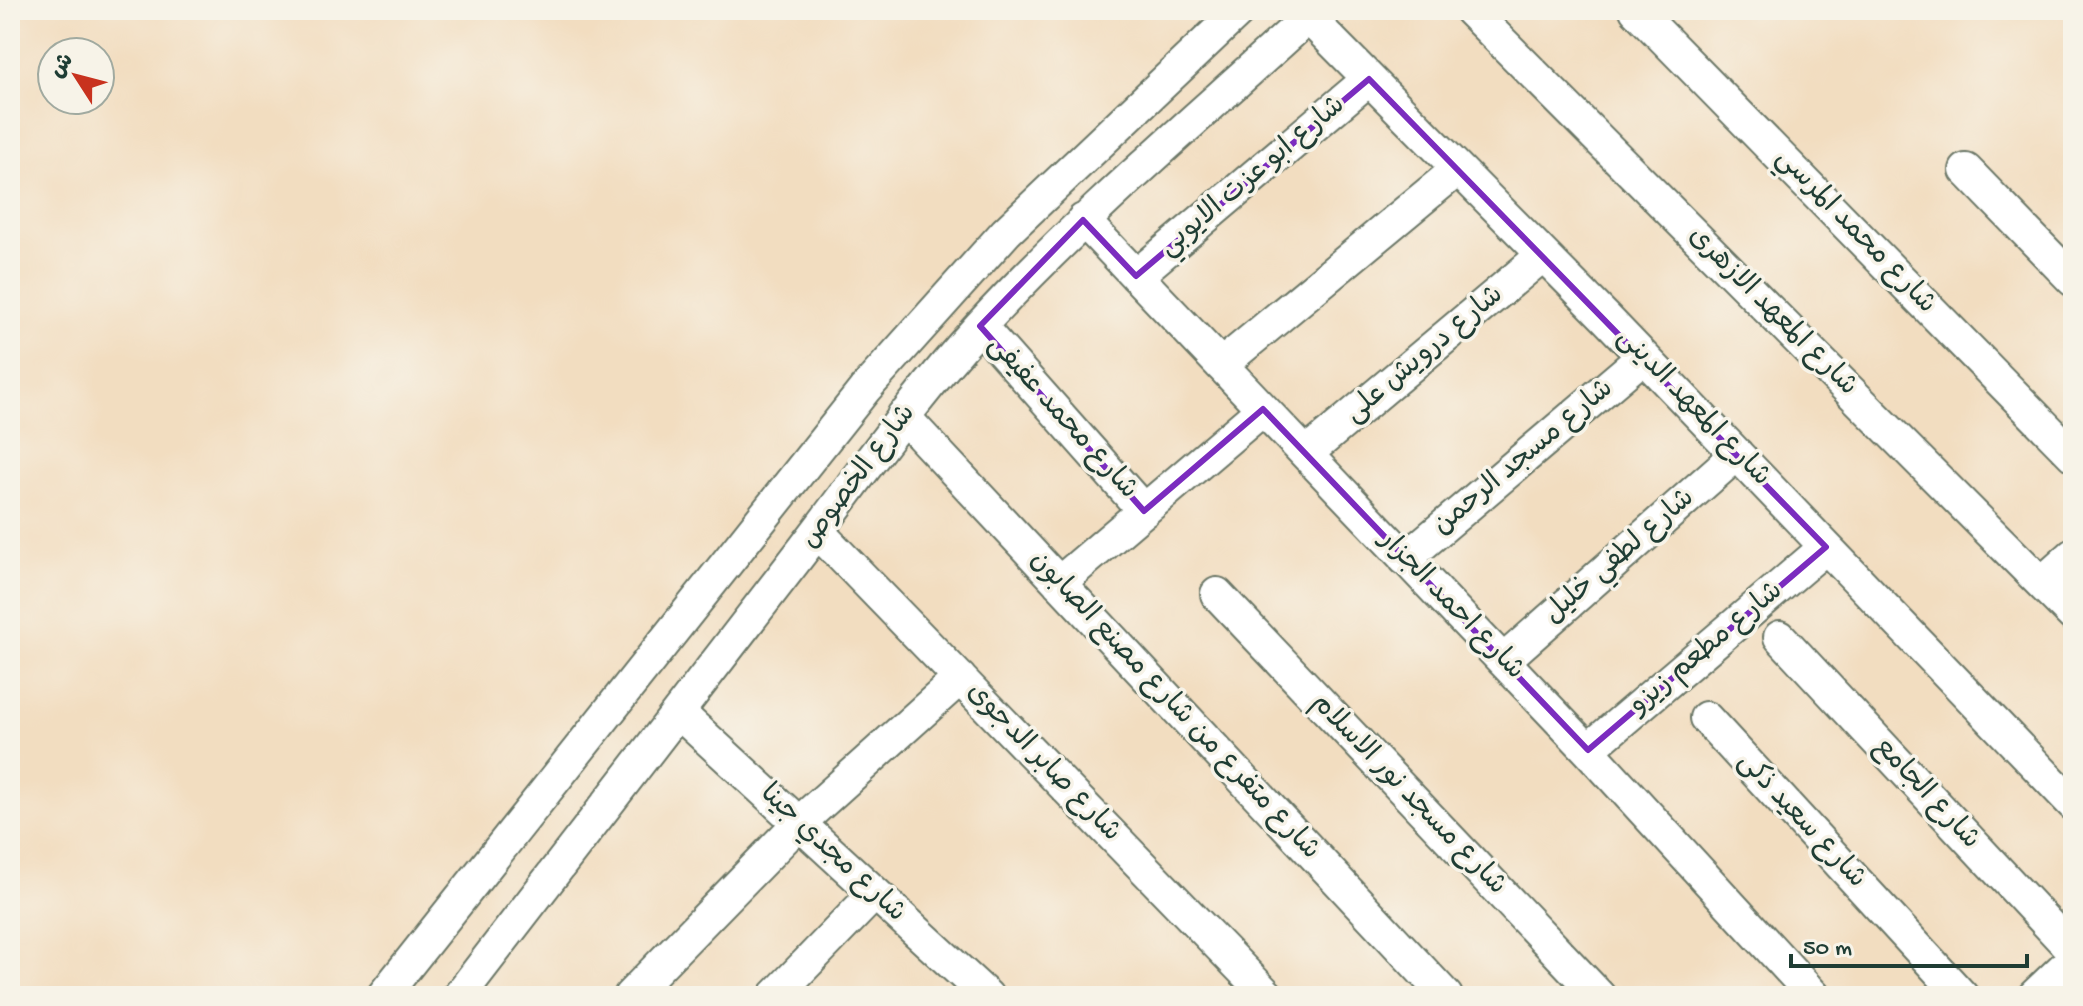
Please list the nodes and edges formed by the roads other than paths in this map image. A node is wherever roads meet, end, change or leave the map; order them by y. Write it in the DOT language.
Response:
graph roads {
  1 [pos="1240,10"];
  2 [pos="1470,10"];
  3 [pos="1636,10"];
  4 [pos="1312,14"];
  5 [pos="1369,79"];
  6 [pos="1458,169"];
  7 [pos="1966,170"];
  8 [pos="1083,220"];
  9 [pos="1543,255"];
  10 [pos="1136,276"];
  11 [pos="2073,280"];
  12 [pos="980,326"];
  13 [pos="1643,357"];
  14 [pos="1221,365"];
  15 [pos="1263,409"];
  16 [pos="903,416"];
  17 [pos="1306,454"];
  18 [pos="1737,454"];
  19 [pos="2073,455"];
  20 [pos="1144,511"];
  21 [pos="818,532"];
  22 [pos="1826,547"];
  23 [pos="2073,555"];
  24 [pos="1405,559"];
  25 [pos="2043,582"];
  26 [pos="1059,583"];
  27 [pos="1217,594"];
  28 [pos="2073,615"];
  29 [pos="1780,637"];
  30 [pos="1503,661"];
  31 [pos="960,678"];
  32 [pos="678,712"];
  33 [pos="1706,718"];
  34 [pos="1588,750"];
  35 [pos="2073,804"];
  36 [pos="799,823"];
  37 [pos="875,893"];
  38 [pos="2073,951"];
  39 [pos="2073,959"];
  40 [pos="383,996"];
  41 [pos="459,996"];
  42 [pos="630,996"];
  43 [pos="775,996"];
  44 [pos="987,996"];
  45 [pos="1268,996"];
  46 [pos="1446,996"];
  47 [pos="1599,996"];
  48 [pos="1814,996"];
  49 [pos="1962,996"];
  50 [pos="2034,996"];
  1 -- 40 [label="street, شارع الخصوص"];
  2 -- 25 [label="street, شارع المعهد الازهرى"];
  3 -- 19 [label="street, شارع محمد المرسي"];
  4 -- 5 [label="street, شارع المعهد الدينى"];
  4 -- 8 [label="street, شارع الخصوص"];
  5 -- 6 [label="street, شارع المعهد الدينى"];
  5 -- 10 [label="street, شارع ابو عزت الايوبي"];
  6 -- 9 [label="street, شارع المعهد الدينى"];
  6 -- 14 [label="street"];
  7 -- 11 [label="street"];
  8 -- 10 [label="street, شارع احمد الجزار"];
  8 -- 12 [label="street, شارع الخصوص"];
  9 -- 13 [label="street, شارع المعهد الدينى"];
  9 -- 17 [label="street, شارع درويش على"];
  10 -- 14 [label="street, شارع احمد الجزار"];
  12 -- 16 [label="street, شارع الخصوص"];
  12 -- 20 [label="street, شارع محمد عفيفى"];
  13 -- 18 [label="street, شارع المعهد الدينى"];
  13 -- 24 [label="street, شارع مسجد الرحمن"];
  14 -- 15 [label="street, شارع احمد الجزار"];
  15 -- 17 [label="street, شارع احمد الجزار"];
  15 -- 20 [label="street"];
  16 -- 21 [label="street, شارع الخصوص"];
  16 -- 26 [label="street, شارع متفرع من شارع مصنع الصابون"];
  17 -- 24 [label="street, شارع احمد الجزار"];
  18 -- 22 [label="street, شارع المعهد الدينى"];
  18 -- 30 [label="street, شارع لطفي خليل"];
  20 -- 26 [label="street"];
  21 -- 31 [label="street, شارع صابر الدجوى"];
  21 -- 32 [label="street, شارع الخصوص"];
  22 -- 34 [label="street, شارع مطعم زيزو"];
  22 -- 35 [label="street, شارع المعهد الدينى"];
  23 -- 25 [label="street"];
  24 -- 30 [label="street, شارع احمد الجزار"];
  25 -- 28 [label="street, شارع المعهد الازهرى"];
  26 -- 46 [label="street, شارع متفرع من شارع مصنع الصابون"];
  27 -- 47 [label="street, شارع مسجد نور الاسلام"];
  29 -- 38 [label="street, شارع الجامع"];
  30 -- 34 [label="street, شارع احمد الجزار"];
  31 -- 36 [label="street"];
  31 -- 45 [label="street, شارع صابر الدجوى"];
  32 -- 36 [label="street, شارع مجدي جينا"];
  32 -- 41 [label="street, شارع الخصوص"];
  33 -- 49 [label="street, شارع سعيد ذكى"];
  34 -- 48 [label="street, شارع احمد الجزار"];
  36 -- 37 [label="street, شارع مجدي جينا"];
  36 -- 42 [label="street"];
  37 -- 43 [label="street"];
  37 -- 44 [label="street, شارع مجدي جينا"];
  39 -- 50 [label="street"];
}
